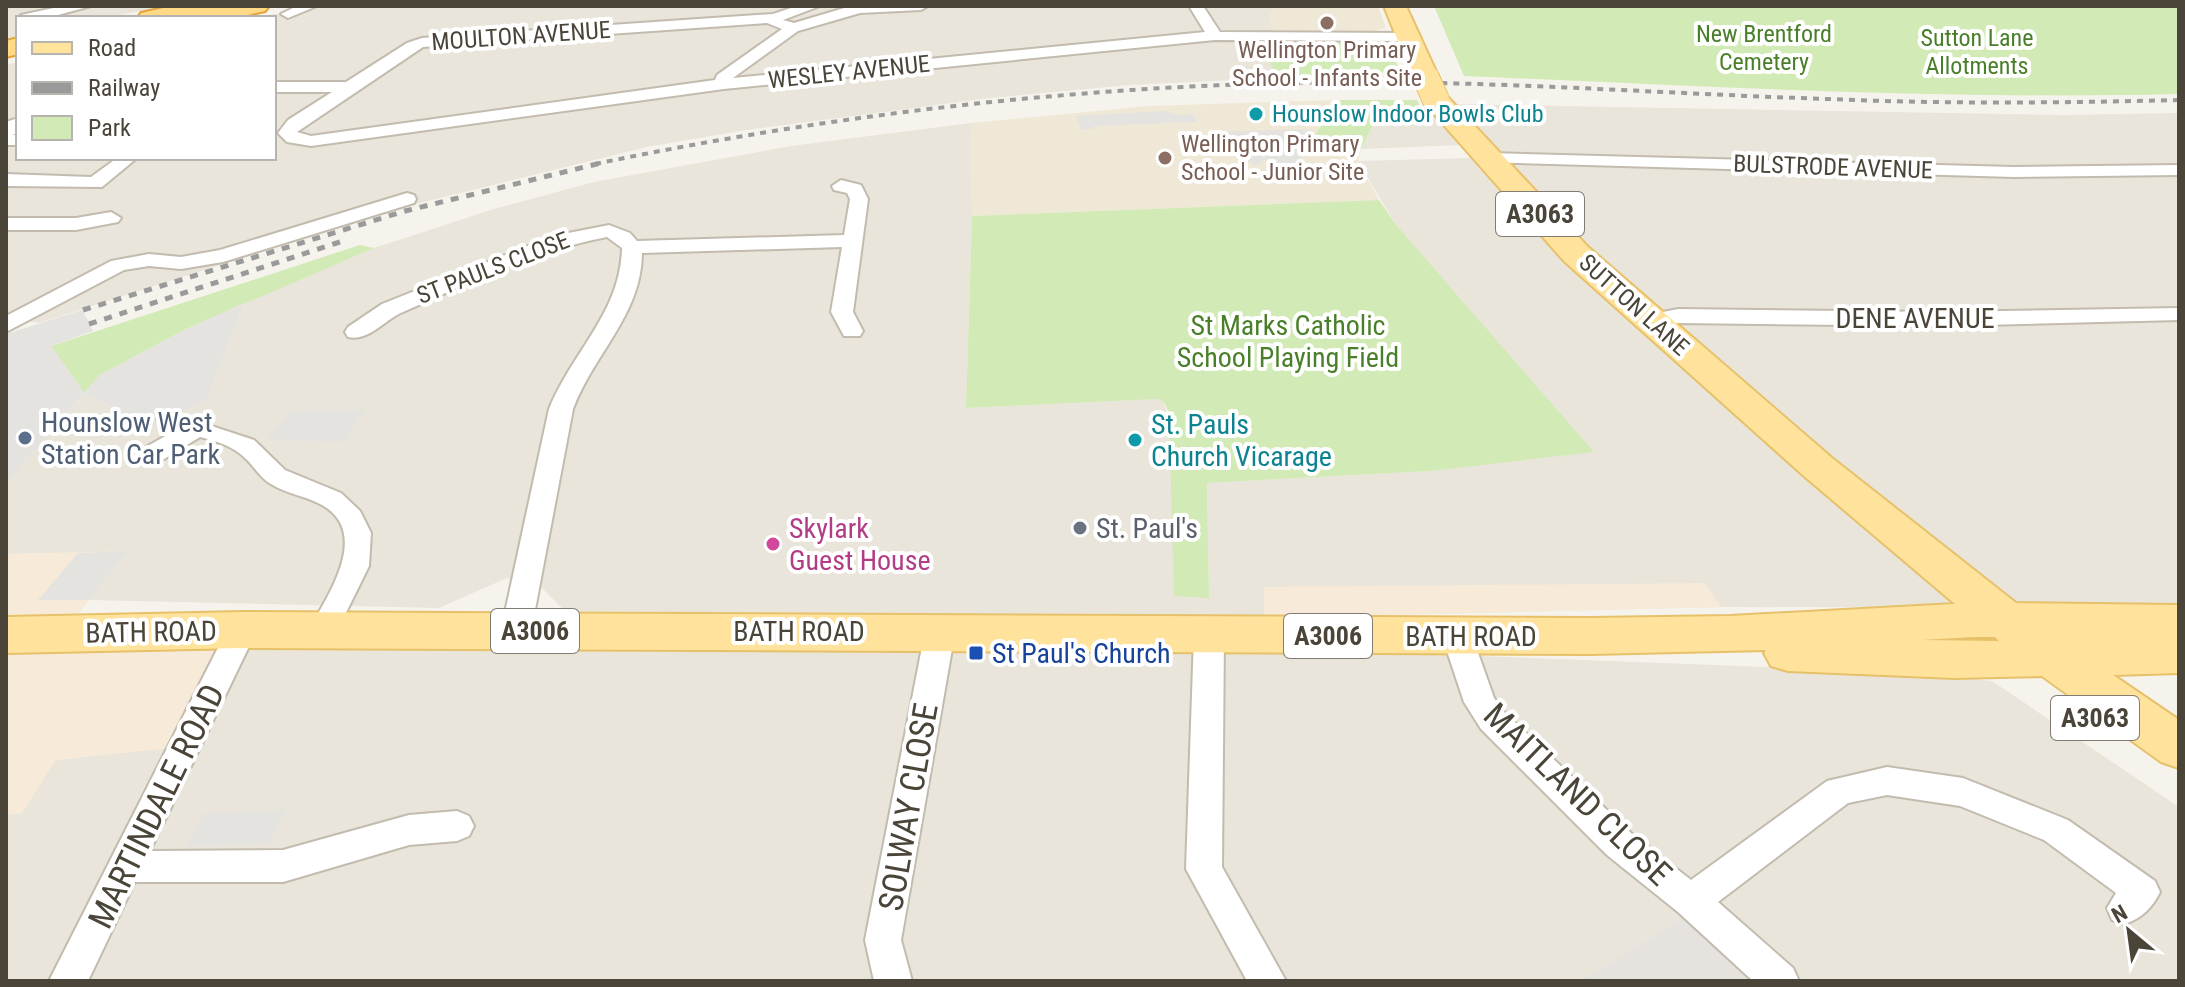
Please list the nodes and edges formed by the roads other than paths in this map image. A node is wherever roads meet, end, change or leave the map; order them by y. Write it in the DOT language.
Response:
graph roads {
  1 [pos="84,6"];
  2 [pos="232,6"];
  3 [pos="257,6"];
  4 [pos="310,6"];
  5 [pos="921,6"];
  6 [pos="1196,6"];
  7 [pos="1395,6"];
  8 [pos="807,7"];
  9 [pos="858,8"];
  10 [pos="191,12"];
  11 [pos="288,14"];
  12 [pos="36,16"];
  13 [pos="164,16"];
  14 [pos="774,18"];
  15 [pos="793,28"];
  16 [pos="1215,36"];
  17 [pos="1409,37"];
  18 [pos="724,84"];
  19 [pos="276,87"];
  20 [pos="353,87"];
  21 [pos="1488,158"];
  22 [pos="125,160"];
  23 [pos="2179,170"];
  24 [pos="6,180"];
  25 [pos="373,186"];
  26 [pos="841,186"];
  27 [pos="111,218"];
  28 [pos="6,224"];
  29 [pos="852,241"];
  30 [pos="632,247"];
  31 [pos="2179,314"];
  32 [pos="1651,321"];
  33 [pos="6,325"];
  34 [pos="852,331"];
  35 [pos="356,332"];
  36 [pos="155,453"];
  37 [pos="2179,622"];
  38 [pos="242,630"];
  39 [pos="323,631"];
  40 [pos="516,631"];
  41 [pos="940,632"];
  42 [pos="6,635"];
  43 [pos="1209,636"];
  44 [pos="1457,636"];
  45 [pos="1591,636"];
  46 [pos="2013,640"];
  47 [pos="2179,641"];
  48 [pos="2179,655"];
  49 [pos="2179,747"];
  50 [pos="2179,771"];
  51 [pos="457,826"];
  52 [pos="127,867"];
  53 [pos="1691,901"];
  54 [pos="2125,908"];
  55 [pos="68,981"];
  56 [pos="893,981"];
  57 [pos="1267,981"];
  58 [pos="1780,981"];
  1 -- 12 [label="street"];
  2 -- 10 [label="highway"];
  3 -- 10 [label="highway"];
  4 -- 11 [label="street"];
  5 -- 9 [label="street"];
  6 -- 16 [label="street"];
  7 -- 17 [label="main road, SUTTON LANE / A3063"];
  8 -- 14 [label="street, MOULTON AVENUE"];
  9 -- 15 [label="street"];
  10 -- 13 [label="highway"];
  14 -- 15 [label="street"];
  14 -- 20 [label="street, MOULTON AVENUE"];
  15 -- 18 [label="street"];
  16 -- 17 [label="street, WESLEY AVENUE"];
  16 -- 18 [label="street, WESLEY AVENUE"];
  17 -- 21 [label="main road, SUTTON LANE / A3063"];
  18 -- 20 [label="street, WESLEY AVENUE"];
  19 -- 20 [label="street"];
  21 -- 23 [label="street, BULSTRODE AVENUE"];
  21 -- 32 [label="main road, SUTTON LANE / A3063"];
  22 -- 24 [label="street"];
  25 -- 33 [label="street"];
  26 -- 29 [label="street"];
  27 -- 28 [label="street"];
  29 -- 30 [label="street, ST PAULS CLOSE"];
  29 -- 34 [label="street"];
  30 -- 35 [label="street, ST PAULS CLOSE"];
  30 -- 40 [label="street"];
  31 -- 32 [label="street, DENE AVENUE"];
  32 -- 46 [label="main road, SUTTON LANE / A3063"];
  36 -- 39 [label="street"];
  37 -- 46 [label="main road, BATH ROAD / A3006"];
  38 -- 39 [label="main road, BATH ROAD / A3006"];
  38 -- 42 [label="main road, BATH ROAD / A3006"];
  38 -- 52 [label="street, MARTINDALE ROAD"];
  39 -- 40 [label="main road, BATH ROAD / A3006"];
  40 -- 41 [label="main road, BATH ROAD / A3006"];
  41 -- 43 [label="main road, BATH ROAD / A3006"];
  41 -- 56 [label="street, SOLWAY CLOSE"];
  43 -- 44 [label="main road, BATH ROAD / A3006"];
  43 -- 57 [label="street"];
  44 -- 45 [label="main road, BATH ROAD / A3006"];
  44 -- 53 [label="street, MAITLAND CLOSE"];
  45 -- 46 [label="main road, BATH ROAD / A3006"];
  45 -- 46 [label="main road, BATH ROAD / A3006"];
  46 -- 47 [label="main road"];
  46 -- 48 [label="main road, BATH ROAD / A3006"];
  46 -- 49 [label="main road, A3063"];
  46 -- 50 [label="main road, A3063"];
  51 -- 52 [label="street"];
  52 -- 55 [label="street, MARTINDALE ROAD"];
  53 -- 54 [label="street, MAITLAND CLOSE"];
  53 -- 58 [label="street, MAITLAND CLOSE"];
}
